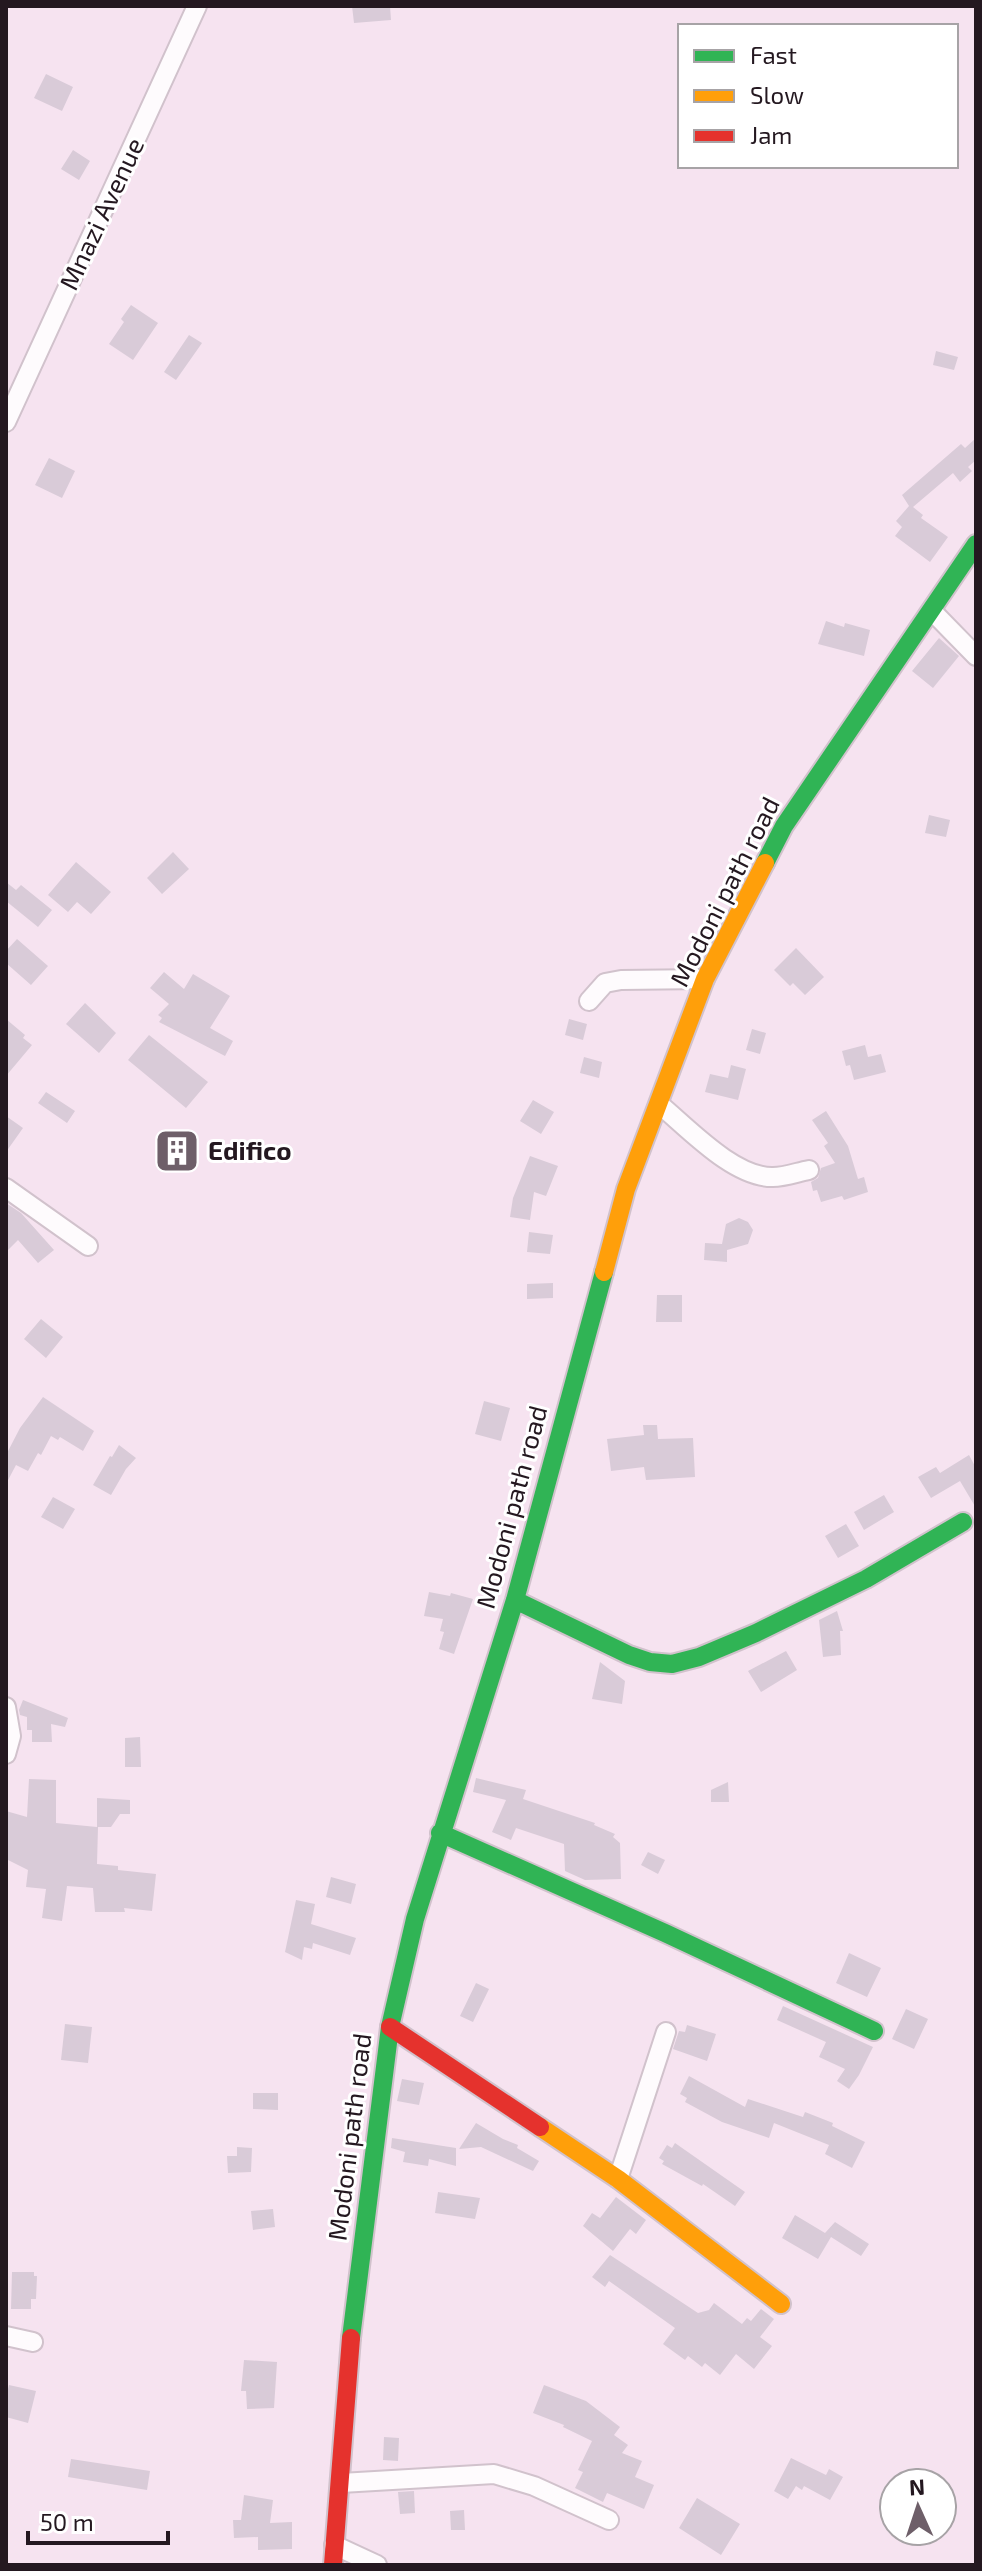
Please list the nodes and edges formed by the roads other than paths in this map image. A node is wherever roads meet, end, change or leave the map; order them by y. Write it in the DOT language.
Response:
graph roads {
  1 [pos="197,6"];
  2 [pos="6,422"];
  3 [pos="976,544"];
  4 [pos="932,611"];
  5 [pos="976,656"];
  6 [pos="705,979"];
  7 [pos="589,1001"];
  8 [pos="659,1104"];
  9 [pos="809,1170"];
  10 [pos="6,1188"];
  11 [pos="88,1246"];
  12 [pos="963,1522"];
  13 [pos="515,1600"];
  14 [pos="6,1707"];
  15 [pos="6,1754"];
  16 [pos="440,1833"];
  17 [pos="390,2027"];
  18 [pos="874,2031"];
  19 [pos="666,2032"];
  20 [pos="618,2179"];
  21 [pos="781,2304"];
  22 [pos="6,2336"];
  23 [pos="33,2342"];
  24 [pos="341,2483"];
  25 [pos="609,2520"];
  26 [pos="334,2545"];
  27 [pos="333,2565"];
  28 [pos="377,2565"];
  1 -- 2 [label="street, Mnazi Avenue"];
  3 -- 4 [label="street, Modoni path road"];
  4 -- 5 [label="street"];
  4 -- 6 [label="street, Modoni path road"];
  6 -- 7 [label="street"];
  6 -- 8 [label="street, Modoni path road"];
  8 -- 9 [label="street"];
  8 -- 13 [label="street, Modoni path road"];
  10 -- 11 [label="street"];
  12 -- 13 [label="street"];
  13 -- 16 [label="street, Modoni path road"];
  14 -- 15 [label="street"];
  16 -- 17 [label="street, Modoni path road"];
  16 -- 18 [label="street"];
  17 -- 20 [label="street"];
  17 -- 24 [label="street, Modoni path road"];
  19 -- 20 [label="street"];
  20 -- 21 [label="street"];
  22 -- 23 [label="street"];
  24 -- 25 [label="street"];
  24 -- 26 [label="street, Modoni path road"];
  26 -- 27 [label="street, Modoni path road"];
  26 -- 28 [label="street"];
}
